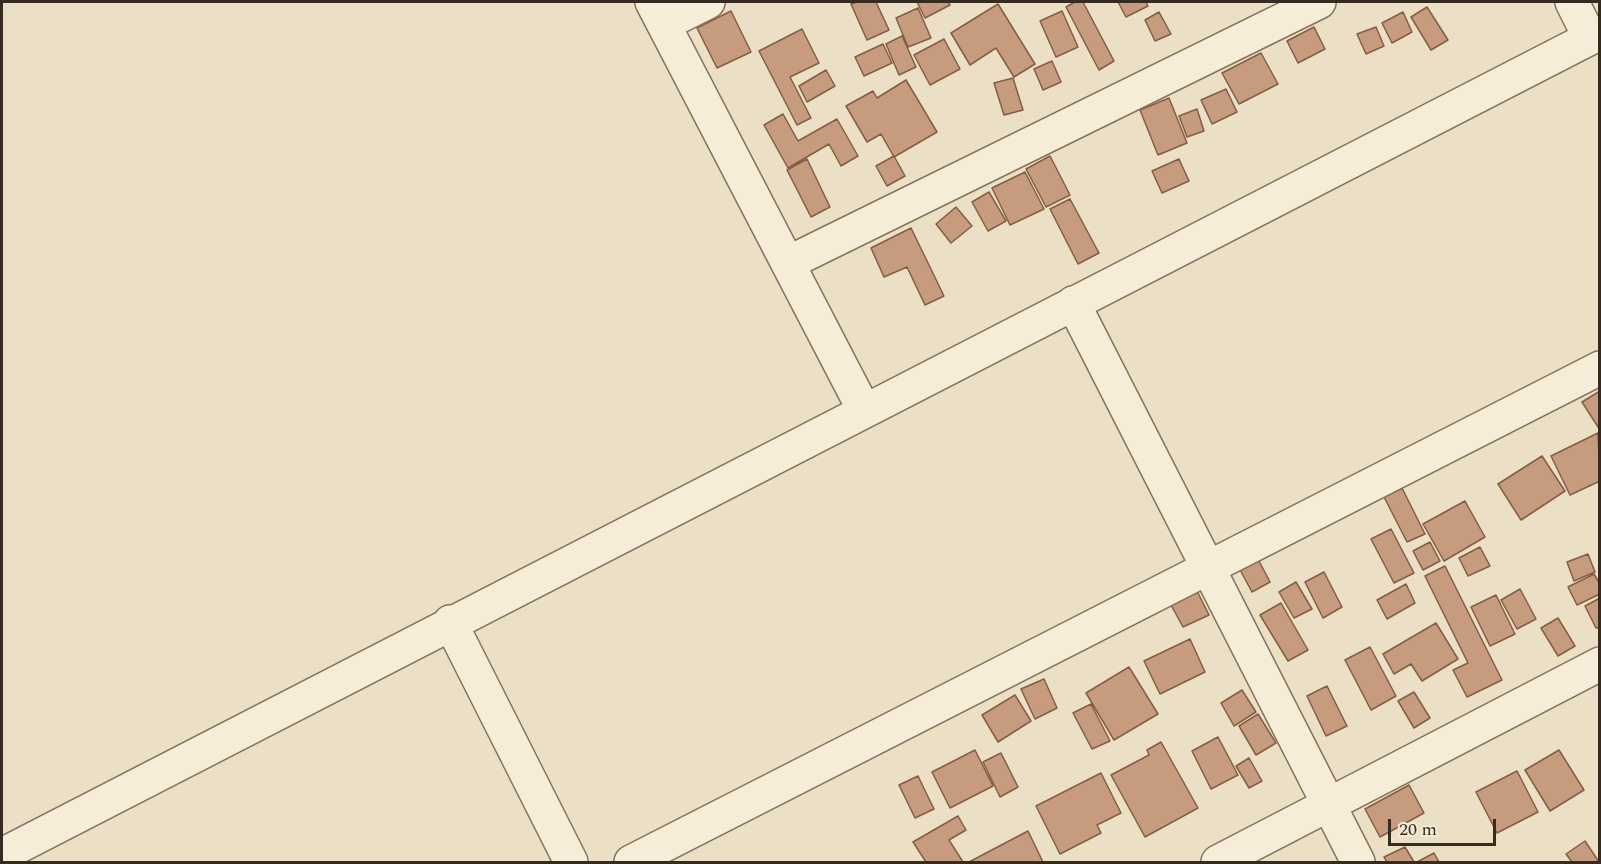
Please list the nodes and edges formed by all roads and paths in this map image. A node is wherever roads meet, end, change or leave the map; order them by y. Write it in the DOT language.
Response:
graph roads {
  1 [pos="708,2"];
  2 [pos="1318,2"];
  3 [pos="1572,2"];
  4 [pos="658,13"];
  5 [pos="1595,35"];
  6 [pos="788,263"];
  7 [pos="1073,303"];
  8 [pos="1599,368"];
  9 [pos="864,410"];
  10 [pos="1206,569"];
  11 [pos="450,622"];
  12 [pos="1599,664"];
  13 [pos="1329,804"];
  14 [pos="2,855"];
  15 [pos="571,862"];
  16 [pos="631,862"];
  17 [pos="1218,862"];
  18 [pos="1358,862"];
  1 -- 4 [label="street"];
  2 -- 6 [label="street"];
  3 -- 5 [label="street"];
  4 -- 6 [label="street"];
  5 -- 7 [label="street"];
  6 -- 9 [label="street"];
  7 -- 9 [label="street"];
  7 -- 10 [label="street"];
  8 -- 10 [label="street"];
  9 -- 11 [label="street"];
  10 -- 13 [label="street"];
  10 -- 16 [label="street"];
  11 -- 14 [label="street"];
  11 -- 15 [label="street"];
  12 -- 13 [label="street"];
  13 -- 17 [label="street"];
  13 -- 18 [label="street"];
}
